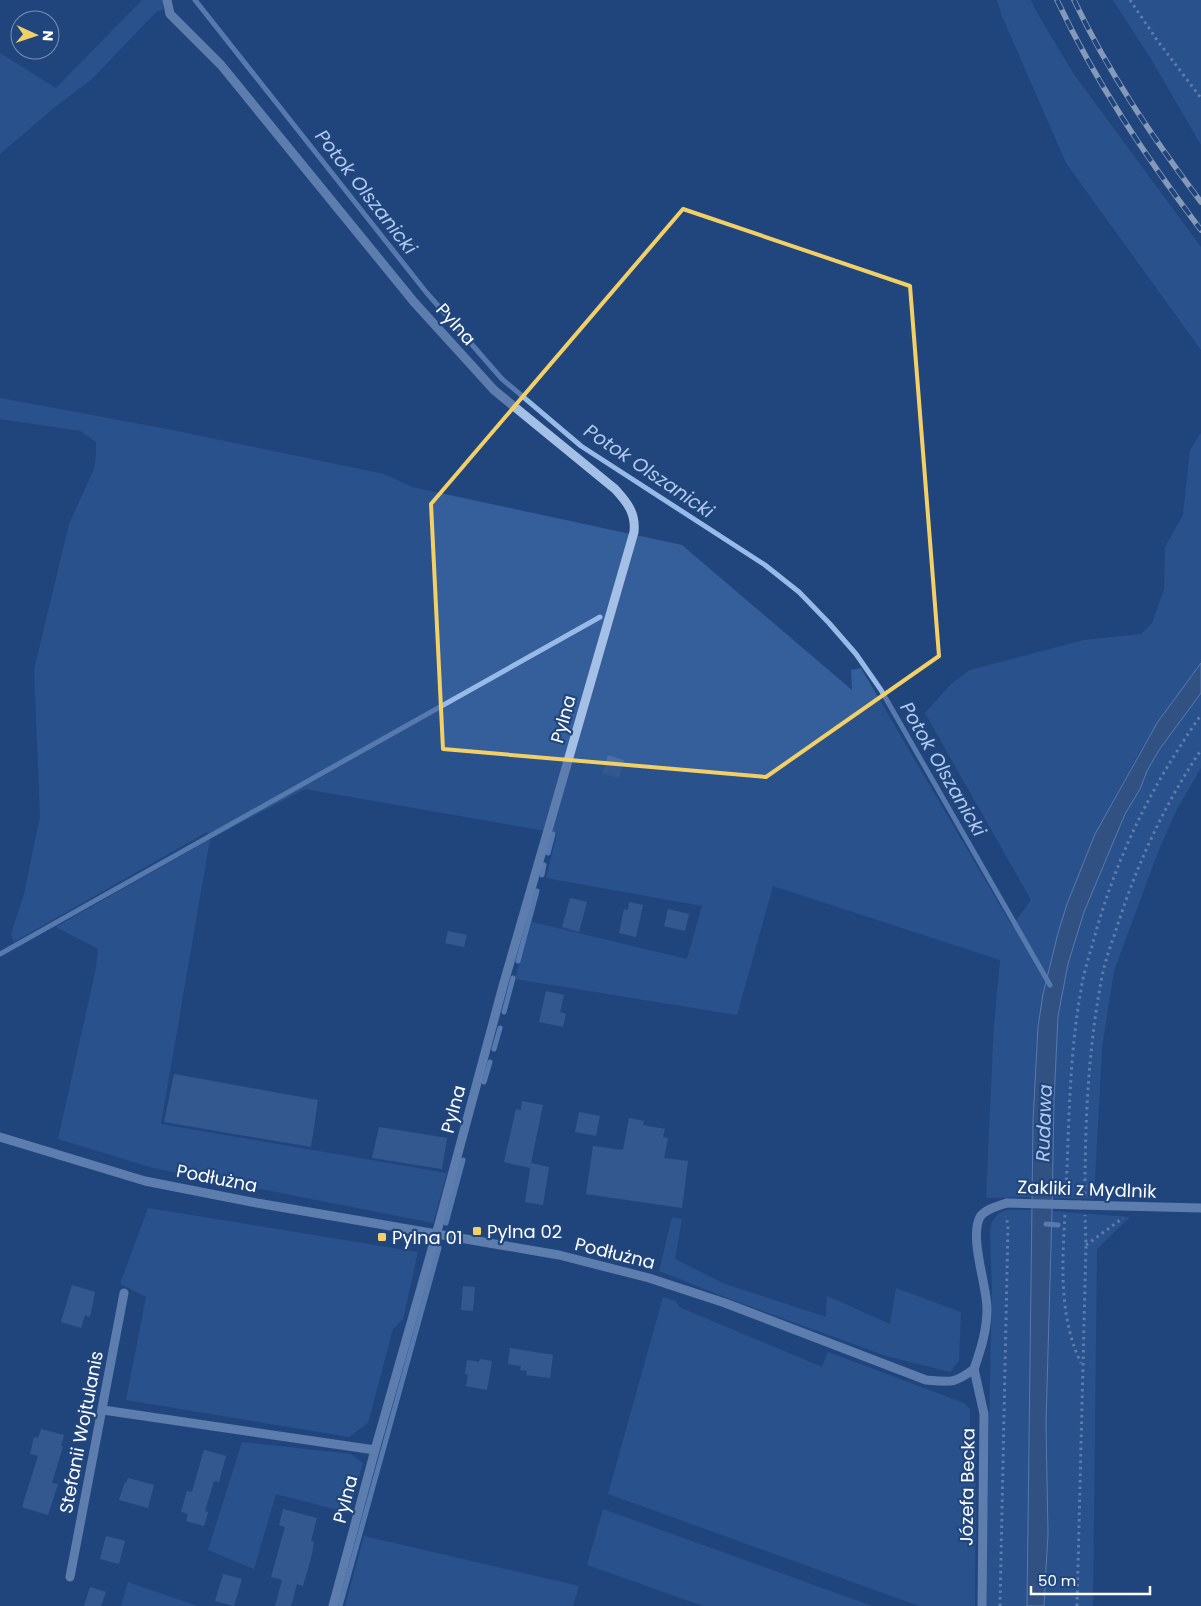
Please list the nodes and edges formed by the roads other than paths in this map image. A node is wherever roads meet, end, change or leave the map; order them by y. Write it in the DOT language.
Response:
graph roads {
  1 [pos="167,0"];
  2 [pos="0,1137"];
  3 [pos="1201,1208"];
  4 [pos="436,1235"];
  5 [pos="124,1293"];
  6 [pos="974,1369"];
  7 [pos="103,1410"];
  8 [pos="375,1450"];
  9 [pos="70,1577"];
  10 [pos="333,1606"];
  11 [pos="982,1606"];
  1 -- 4 [label="street, Pylna"];
  2 -- 4 [label="street, Podłużna"];
  3 -- 6 [label="street, Zakliki z Mydlnik, bridge"];
  4 -- 6 [label="street, Podłużna"];
  4 -- 8 [label="street, Pylna"];
  5 -- 7 [label="street, Stefanii Wojtulanis"];
  6 -- 11 [label="street, Józefa Becka"];
  7 -- 8 [label="street"];
  7 -- 9 [label="street, Stefanii Wojtulanis"];
  8 -- 10 [label="street, Pylna"];
}
